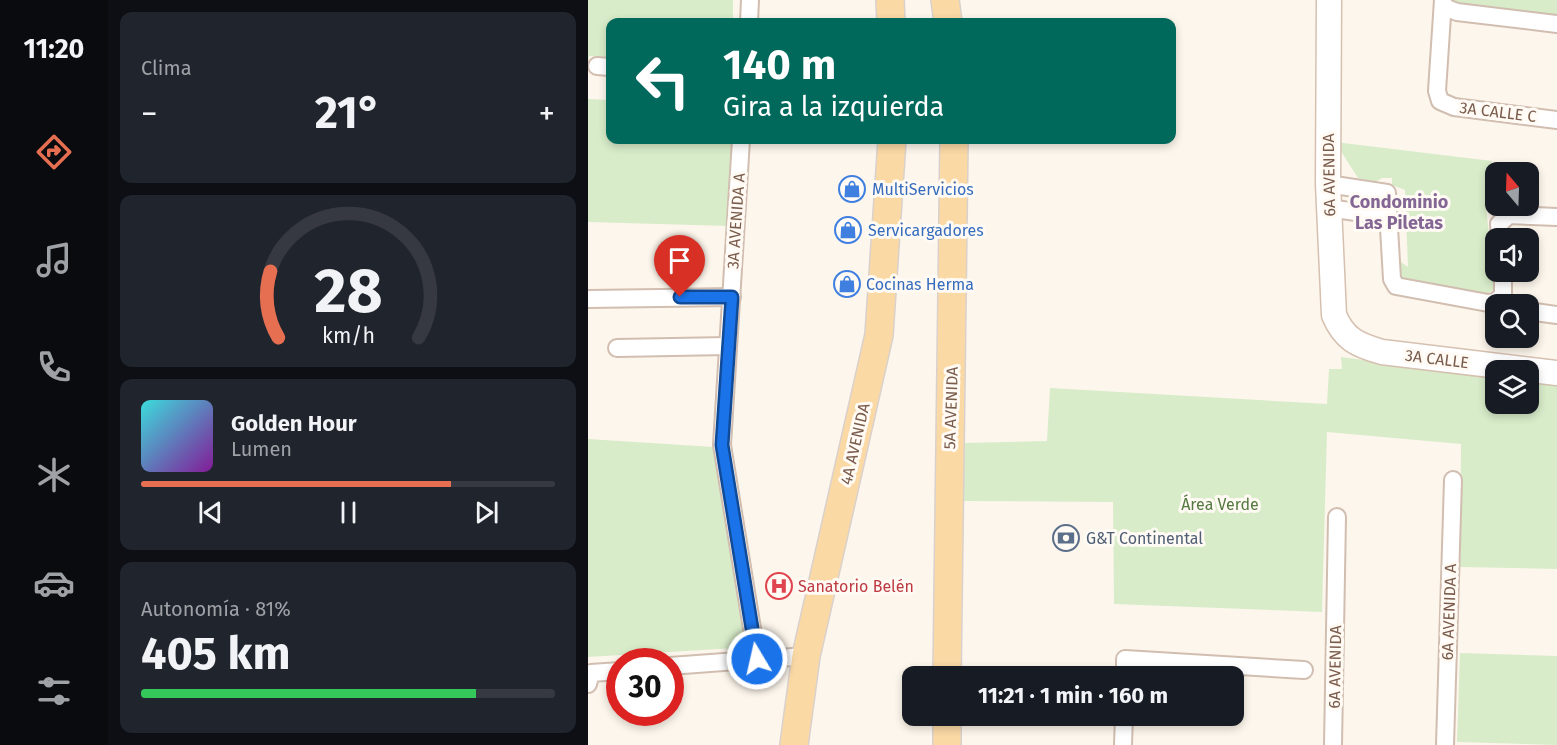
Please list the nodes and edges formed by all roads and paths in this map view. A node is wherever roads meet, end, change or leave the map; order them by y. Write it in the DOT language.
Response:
graph roads {
  1 [pos="750,0"];
  2 [pos="890,0"];
  3 [pos="945,0"];
  4 [pos="1329,0"];
  5 [pos="1444,4"];
  6 [pos="749,18"];
  7 [pos="891,18"];
  8 [pos="947,18"];
  9 [pos="1557,24"];
  10 [pos="1557,120"];
  11 [pos="741,144"];
  12 [pos="892,144"];
  13 [pos="954,144"];
  14 [pos="1328,184"];
  15 [pos="1329,208"];
  16 [pos="1389,217"];
  17 [pos="1557,217"];
  18 [pos="1499,228"];
  19 [pos="732,297"];
  20 [pos="588,299"];
  21 [pos="1485,303"];
  22 [pos="1539,313"];
  23 [pos="1557,315"];
  24 [pos="1354,343"];
  25 [pos="729,346"];
  26 [pos="617,348"];
  27 [pos="1557,373"];
  28 [pos="1453,480"];
  29 [pos="1337,517"];
  30 [pos="806,656"];
  31 [pos="757,659"];
  32 [pos="684,665"];
  33 [pos="947,666"];
  34 [pos="1125,666"];
  35 [pos="1239,666"];
  36 [pos="1244,666"];
  37 [pos="1304,670"];
  38 [pos="606,674"];
  39 [pos="589,678"];
  40 [pos="947,726"];
  41 [pos="1124,726"];
  42 [pos="794,745"];
  43 [pos="947,745"];
  44 [pos="1123,745"];
  45 [pos="1333,745"];
  46 [pos="1445,745"];
  1 -- 6 [label="street"];
  2 -- 7 [label="main road"];
  3 -- 8 [label="main road"];
  4 -- 14 [label="main road, 6A AVENIDA"];
  5 -- 9 [label="street"];
  5 -- 10 [label="street, 3A CALLE C"];
  11 -- 19 [label="street, 3A AVENIDA A"];
  12 -- 30 [label="main road, 4A AVENIDA"];
  13 -- 33 [label="main road, 5A AVENIDA"];
  14 -- 15 [label="main road, 6A AVENIDA"];
  14 -- 16 [label="street"];
  15 -- 16 [label="street"];
  15 -- 24 [label="main road, 6A AVENIDA"];
  16 -- 21 [label="street"];
  17 -- 18 [label="street"];
  19 -- 20 [label="street"];
  19 -- 25 [label="street, 3A AVENIDA A"];
  22 -- 23 [label="street"];
  24 -- 27 [label="main road, 3A CALLE"];
  25 -- 26 [label="street"];
  25 -- 31 [label="street, 3A AVENIDA A"];
  28 -- 46 [label="street, 6A AVENIDA A"];
  29 -- 45 [label="street, 6A AVENIDA"];
  30 -- 31 [label="street"];
  30 -- 42 [label="main road, 4A AVENIDA"];
  31 -- 32 [label="street"];
  34 -- 35 [label="street"];
  36 -- 37 [label="street"];
  38 -- 39 [label="street"];
  40 -- 43 [label="main road"];
  41 -- 44 [label="street"];
}
